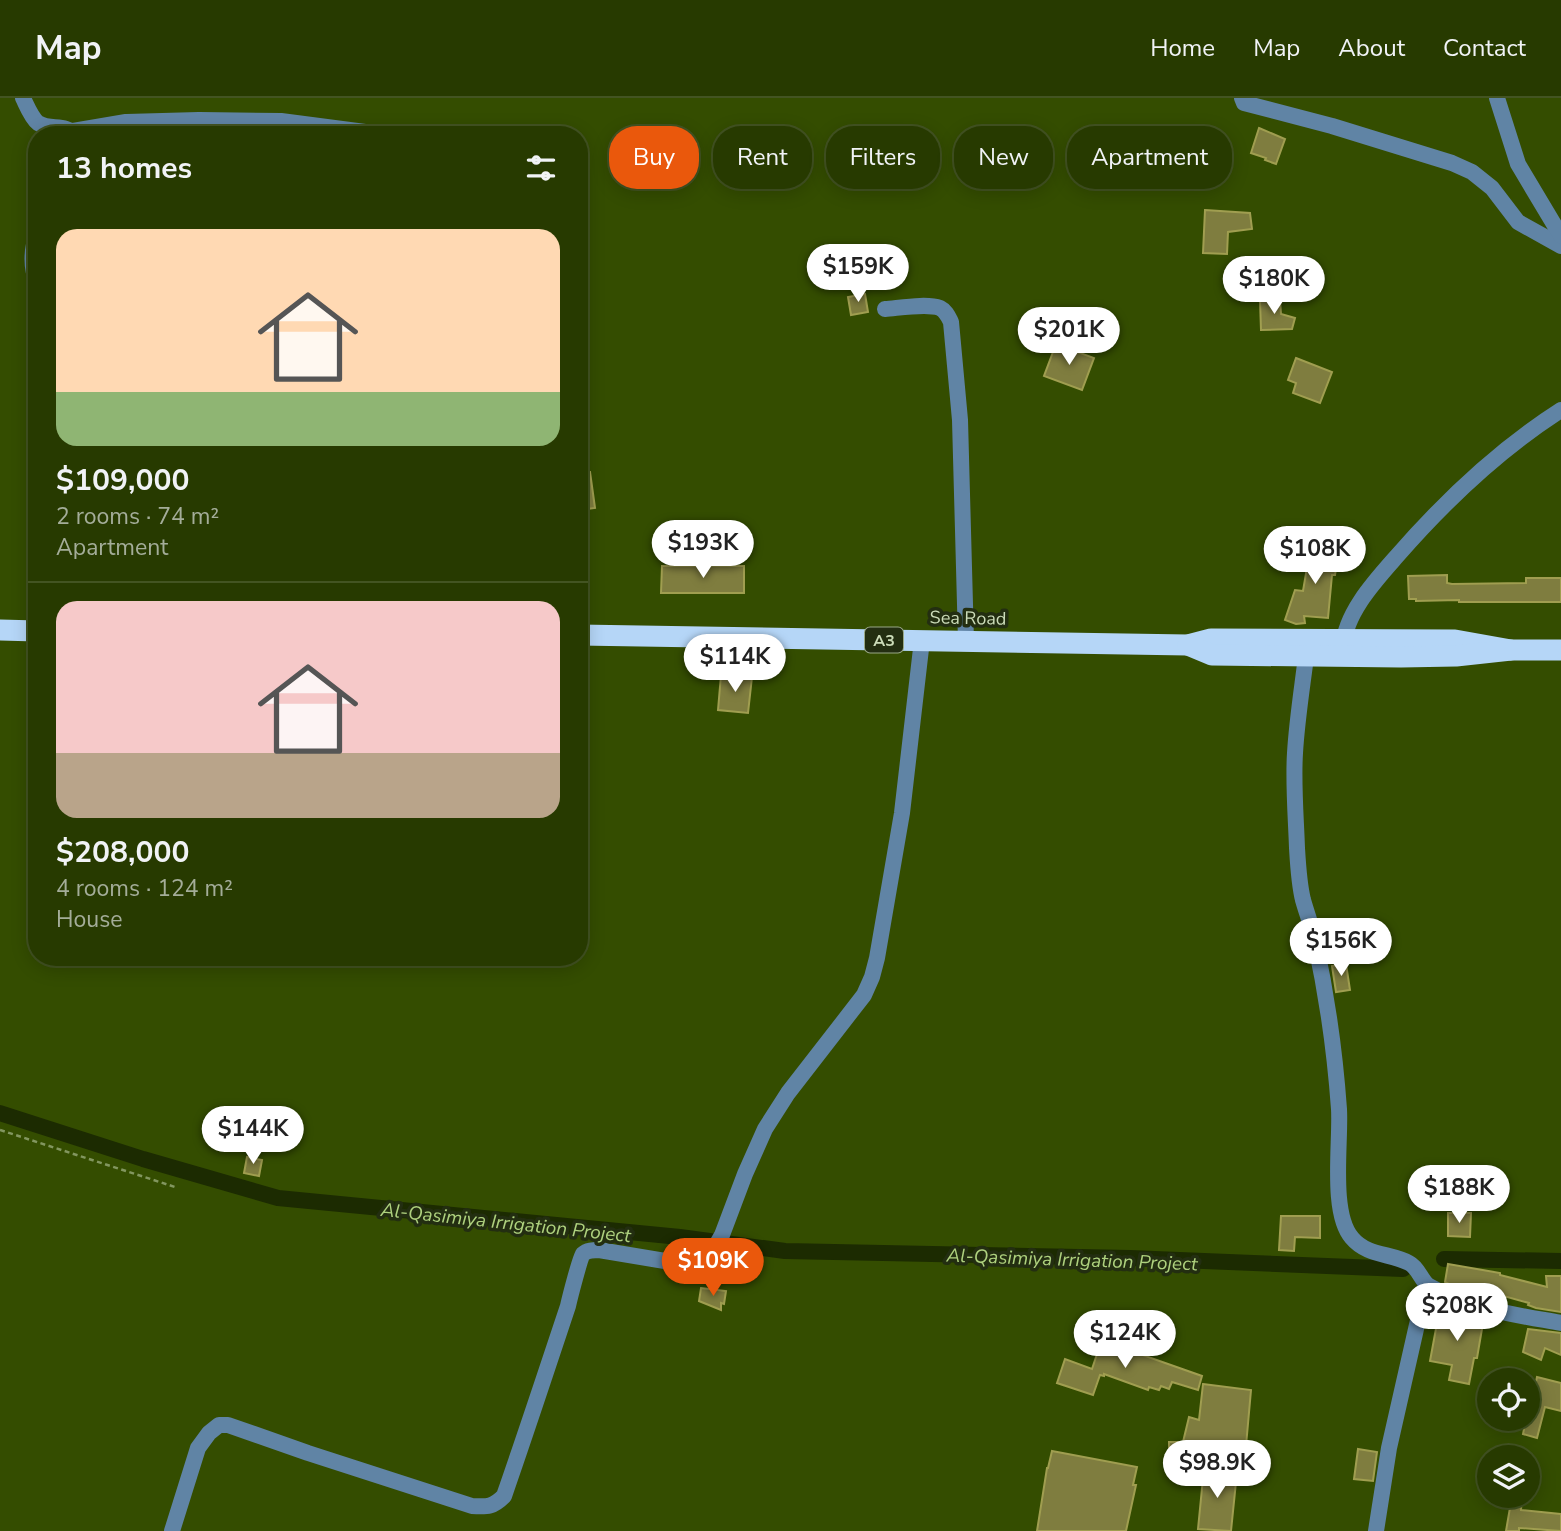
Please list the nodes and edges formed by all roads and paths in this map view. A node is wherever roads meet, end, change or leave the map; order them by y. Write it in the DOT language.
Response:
graph roads {
  1 [pos="23,98"];
  2 [pos="1242,98"];
  3 [pos="1497,98"];
  4 [pos="49,126"];
  5 [pos="107,126"];
  6 [pos="319,126"];
  7 [pos="1561,236"];
  8 [pos="1561,246"];
  9 [pos="885,309"];
  10 [pos="1561,410"];
  11 [pos="0,630"];
  12 [pos="28,631"];
  13 [pos="588,635"];
  14 [pos="922,640"];
  15 [pos="966,641"];
  16 [pos="1307,648"];
  17 [pos="1343,648"];
  18 [pos="1561,650"];
  19 [pos="0,1130"];
  20 [pos="175,1187"];
  21 [pos="1426,1285"];
  22 [pos="1561,1323"];
  23 [pos="172,1531"];
  24 [pos="1376,1531"];
  1 -- 4 [label="street"];
  2 -- 8 [label="street"];
  3 -- 7 [label="street"];
  5 -- 6 [label="street"];
  9 -- 15 [label="street"];
  10 -- 17 [label="street"];
  11 -- 12 [label="highway"];
  13 -- 14 [label="highway, Sea Road / A3"];
  14 -- 15 [label="highway, Sea Road / A3"];
  14 -- 23 [label="street"];
  15 -- 16 [label="highway, Sea Road / A3"];
  16 -- 17 [label="highway, Sea Road / A3"];
  16 -- 21 [label="street"];
  17 -- 18 [label="highway, Sea Road / A3"];
  19 -- 20 [label="path"];
  21 -- 22 [label="street"];
  21 -- 24 [label="street"];
}
